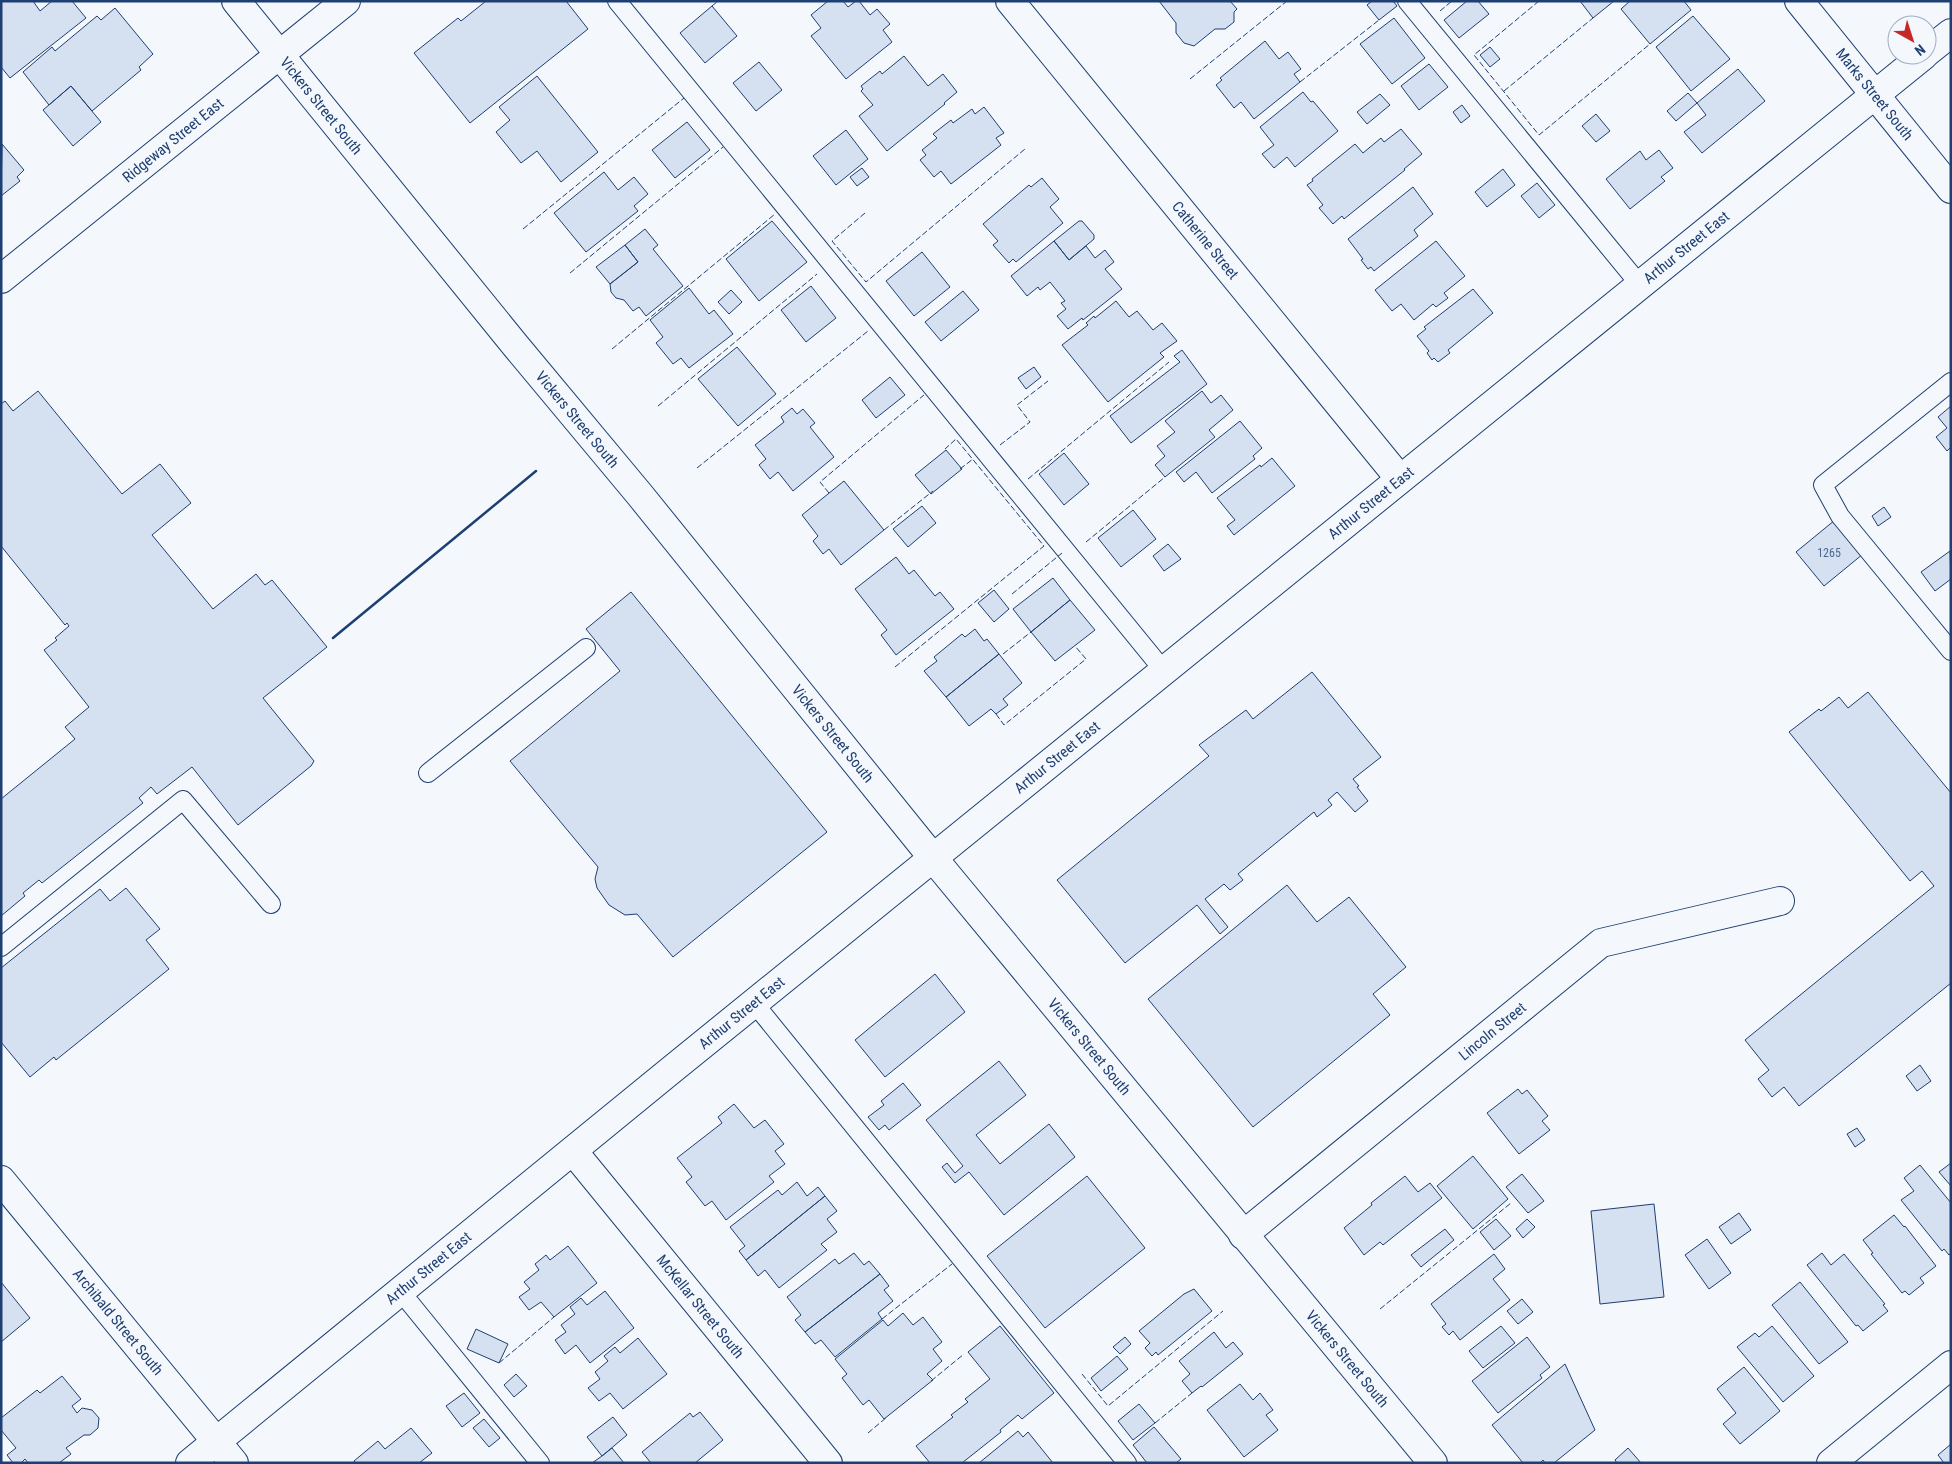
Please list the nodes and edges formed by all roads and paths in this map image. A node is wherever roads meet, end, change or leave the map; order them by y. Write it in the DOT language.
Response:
graph roads {
  1 [pos="236,1"];
  2 [pos="346,1"];
  3 [pos="617,1"];
  4 [pos="1010,1"];
  5 [pos="1407,1"];
  6 [pos="1798,1"];
  7 [pos="1951,33"];
  8 [pos="1937,44"];
  9 [pos="280,55"];
  10 [pos="1912,65"];
  11 [pos="1874,95"];
  12 [pos="1951,189"];
  13 [pos="1,279"];
  14 [pos="1640,285"];
  15 [pos="1951,382"];
  16 [pos="1400,479"];
  17 [pos="586,648"];
  18 [pos="1951,651"];
  19 [pos="1164,671"];
  20 [pos="428,773"];
  21 [pos="933,858"];
  22 [pos="1780,901"];
  23 [pos="271,904"];
  24 [pos="1,946"];
  25 [pos="754,1003"];
  26 [pos="573,1151"];
  27 [pos="1,1180"];
  28 [pos="1243,1235"];
  29 [pos="401,1292"];
  30 [pos="1951,1365"];
  31 [pos="217,1441"];
  32 [pos="190,1463"];
  33 [pos="234,1463"];
  34 [pos="540,1463"];
  35 [pos="828,1463"];
  36 [pos="1127,1463"];
  37 [pos="1434,1463"];
  38 [pos="1831,1463"];
  1 -- 9 [label="street, Vickers Street South"];
  2 -- 9 [label="street, Ridgeway Street East"];
  3 -- 19 [label="lane"];
  4 -- 16 [label="street, Catherine Street"];
  5 -- 14 [label="lane"];
  6 -- 11 [label="street, Marks Street South"];
  7 -- 8 [label="street"];
  9 -- 13 [label="street, Ridgeway Street East"];
  9 -- 21 [label="street, Vickers Street South"];
  10 -- 11 [label="street, Arthur Street East"];
  11 -- 12 [label="street, Marks Street South"];
  11 -- 14 [label="street, Arthur Street East"];
  14 -- 16 [label="street, Arthur Street East"];
  15 -- 18 [label="lane"];
  16 -- 19 [label="street, Arthur Street East"];
  17 -- 20 [label="lane"];
  19 -- 21 [label="street, Arthur Street East"];
  21 -- 25 [label="street, Arthur Street East"];
  21 -- 28 [label="street, Vickers Street South"];
  22 -- 28 [label="street, Lincoln Street"];
  23 -- 24 [label="lane"];
  25 -- 26 [label="street, Arthur Street East"];
  25 -- 36 [label="lane"];
  26 -- 29 [label="street, Arthur Street East"];
  26 -- 35 [label="street, McKellar Street South"];
  27 -- 31 [label="street, Archibald Street South"];
  28 -- 37 [label="street, Vickers Street South"];
  29 -- 31 [label="street, Arthur Street East"];
  29 -- 34 [label="lane"];
  30 -- 38 [label="street"];
  31 -- 32 [label="street, Arthur Street East"];
  31 -- 33 [label="street, Archibald Street South"];
}
